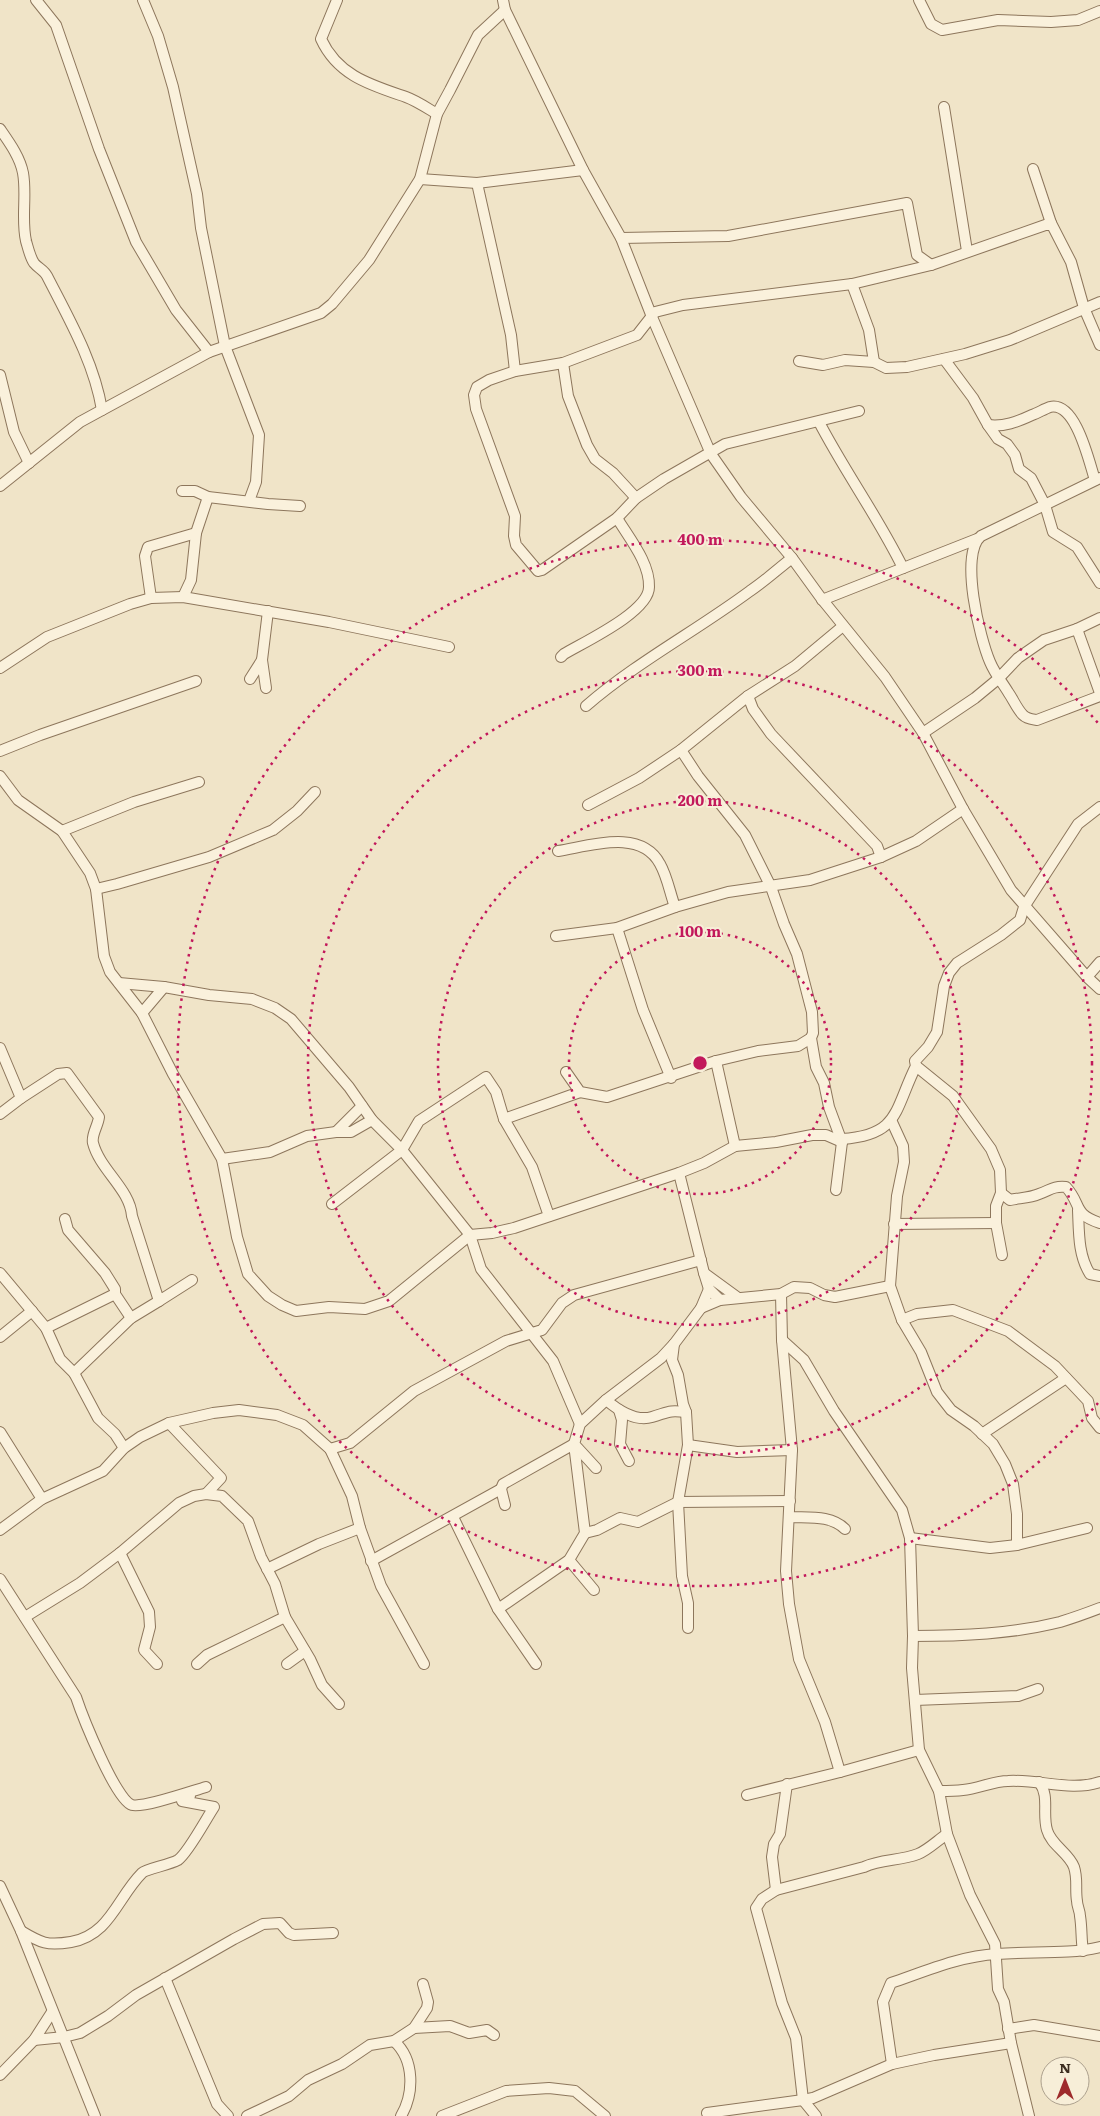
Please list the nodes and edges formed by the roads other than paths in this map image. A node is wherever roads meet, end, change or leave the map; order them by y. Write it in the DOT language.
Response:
graph roads {
  1 [pos="36,0"];
  2 [pos="143,0"];
  3 [pos="337,0"];
  4 [pos="919,0"];
  5 [pos="504,5"];
  6 [pos="1100,11"];
  7 [pos="944,107"];
  8 [pos="438,114"];
  9 [pos="0,129"];
  10 [pos="1033,169"];
  11 [pos="583,170"];
  12 [pos="420,179"];
  13 [pos="477,183"];
  14 [pos="1051,223"];
  15 [pos="621,238"];
  16 [pos="967,251"];
  17 [pos="931,265"];
  18 [pos="852,284"];
  19 [pos="1100,302"];
  20 [pos="1084,308"];
  21 [pos="652,317"];
  22 [pos="1100,345"];
  23 [pos="225,346"];
  24 [pos="209,352"];
  25 [pos="944,359"];
  26 [pos="799,361"];
  27 [pos="874,362"];
  28 [pos="563,363"];
  29 [pos="515,371"];
  30 [pos="0,375"];
  31 [pos="102,410"];
  32 [pos="859,411"];
  33 [pos="819,422"];
  34 [pos="988,426"];
  35 [pos="711,454"];
  36 [pos="29,463"];
  37 [pos="1098,479"];
  38 [pos="0,486"];
  39 [pos="182,491"];
  40 [pos="208,497"];
  41 [pos="636,498"];
  42 [pos="249,500"];
  43 [pos="300,506"];
  44 [pos="1045,506"];
  45 [pos="617,518"];
  46 [pos="196,533"];
  47 [pos="977,539"];
  48 [pos="792,558"];
  49 [pos="903,568"];
  50 [pos="1100,583"];
  51 [pos="183,597"];
  52 [pos="150,598"];
  53 [pos="822,600"];
  54 [pos="268,611"];
  55 [pos="1100,618"];
  56 [pos="843,626"];
  57 [pos="1077,629"];
  58 [pos="449,647"];
  59 [pos="561,658"];
  60 [pos="262,660"];
  61 [pos="0,668"];
  62 [pos="250,679"];
  63 [pos="998,679"];
  64 [pos="196,681"];
  65 [pos="266,688"];
  66 [pos="1100,694"];
  67 [pos="748,696"];
  68 [pos="586,706"];
  69 [pos="923,732"];
  70 [pos="681,750"];
  71 [pos="0,751"];
  72 [pos="0,776"];
  73 [pos="199,782"];
  74 [pos="315,792"];
  75 [pos="588,805"];
  76 [pos="1100,807"];
  77 [pos="963,809"];
  78 [pos="62,831"];
  79 [pos="558,851"];
  80 [pos="881,857"];
  81 [pos="771,887"];
  82 [pos="96,889"];
  83 [pos="1024,906"];
  84 [pos="675,907"];
  85 [pos="617,928"];
  86 [pos="556,936"];
  87 [pos="1100,962"];
  88 [pos="1086,977"];
  89 [pos="119,983"];
  90 [pos="164,986"];
  91 [pos="1100,989"];
  92 [pos="142,1013"];
  93 [pos="811,1038"];
  94 [pos="0,1048"];
  95 [pos="716,1061"];
  96 [pos="916,1066"];
  97 [pos="3,1068"];
  98 [pos="566,1072"];
  99 [pos="671,1078"];
  100 [pos="580,1092"];
  101 [pos="22,1098"];
  102 [pos="362,1106"];
  103 [pos="0,1114"];
  104 [pos="504,1119"];
  105 [pos="372,1120"];
  106 [pos="892,1122"];
  107 [pos="336,1132"];
  108 [pos="842,1142"];
  109 [pos="736,1146"];
  110 [pos="402,1150"];
  111 [pos="222,1159"];
  112 [pos="679,1173"];
  113 [pos="836,1190"];
  114 [pos="1001,1193"];
  115 [pos="332,1204"];
  116 [pos="1078,1210"];
  117 [pos="548,1216"];
  118 [pos="65,1219"];
  119 [pos="996,1223"];
  120 [pos="1100,1223"];
  121 [pos="894,1224"];
  122 [pos="470,1235"];
  123 [pos="1002,1255"];
  124 [pos="701,1260"];
  125 [pos="704,1273"];
  126 [pos="0,1274"];
  127 [pos="1100,1276"];
  128 [pos="192,1280"];
  129 [pos="890,1286"];
  130 [pos="709,1289"];
  131 [pos="115,1294"];
  132 [pos="781,1294"];
  133 [pos="737,1297"];
  134 [pos="720,1300"];
  135 [pos="160,1301"];
  136 [pos="701,1308"];
  137 [pos="32,1311"];
  138 [pos="131,1318"];
  139 [pos="902,1320"];
  140 [pos="46,1328"];
  141 [pos="532,1333"];
  142 [pos="0,1337"];
  143 [pos="782,1340"];
  144 [pos="674,1344"];
  145 [pos="661,1358"];
  146 [pos="672,1360"];
  147 [pos="74,1373"];
  148 [pos="1066,1378"];
  149 [pos="606,1400"];
  150 [pos="619,1410"];
  151 [pos="686,1412"];
  152 [pos="169,1424"];
  153 [pos="580,1424"];
  154 [pos="1100,1428"];
  155 [pos="0,1432"];
  156 [pos="982,1434"];
  157 [pos="574,1444"];
  158 [pos="688,1445"];
  159 [pos="124,1448"];
  160 [pos="330,1449"];
  161 [pos="792,1450"];
  162 [pos="629,1461"];
  163 [pos="596,1468"];
  164 [pos="501,1489"];
  165 [pos="206,1494"];
  166 [pos="42,1499"];
  167 [pos="790,1500"];
  168 [pos="678,1502"];
  169 [pos="505,1505"];
  170 [pos="453,1517"];
  171 [pos="790,1518"];
  172 [pos="360,1528"];
  173 [pos="1087,1528"];
  174 [pos="845,1529"];
  175 [pos="0,1530"];
  176 [pos="585,1533"];
  177 [pos="910,1538"];
  178 [pos="1017,1545"];
  179 [pos="120,1553"];
  180 [pos="569,1560"];
  181 [pos="371,1562"];
  182 [pos="267,1569"];
  183 [pos="0,1579"];
  184 [pos="594,1590"];
  185 [pos="1100,1608"];
  186 [pos="498,1609"];
  187 [pos="25,1617"];
  188 [pos="285,1617"];
  189 [pos="688,1628"];
  190 [pos="913,1636"];
  191 [pos="305,1651"];
  192 [pos="158,1664"];
  193 [pos="197,1664"];
  194 [pos="287,1664"];
  195 [pos="424,1664"];
  196 [pos="536,1664"];
  197 [pos="1038,1689"];
  198 [pos="916,1700"];
  199 [pos="339,1704"];
  200 [pos="919,1750"];
  201 [pos="840,1772"];
  202 [pos="1039,1782"];
  203 [pos="1100,1782"];
  204 [pos="787,1784"];
  205 [pos="939,1791"];
  206 [pos="747,1795"];
  207 [pos="947,1834"];
  208 [pos="0,1886"];
  209 [pos="776,1890"];
  210 [pos="21,1931"];
  211 [pos="332,1933"];
  212 [pos="1100,1947"];
  213 [pos="1083,1951"];
  214 [pos="996,1954"];
  215 [pos="165,1978"];
  216 [pos="424,1984"];
  217 [pos="52,2012"];
  218 [pos="424,2014"];
  219 [pos="414,2028"];
  220 [pos="427,2029"];
  221 [pos="1008,2030"];
  222 [pos="494,2035"];
  223 [pos="1100,2036"];
  224 [pos="64,2037"];
  225 [pos="34,2040"];
  226 [pos="394,2042"];
  227 [pos="1011,2043"];
  228 [pos="892,2064"];
  229 [pos="0,2075"];
  230 [pos="803,2100"];
  231 [pos="707,2113"];
  232 [pos="95,2116"];
  233 [pos="228,2116"];
  234 [pos="247,2116"];
  235 [pos="401,2116"];
  236 [pos="442,2116"];
  237 [pos="605,2116"];
  238 [pos="816,2116"];
  239 [pos="1029,2116"];
  1 -- 24 [label="street"];
  2 -- 23 [label="street"];
  3 -- 8 [label="street"];
  4 -- 6 [label="street"];
  5 -- 8 [label="street"];
  5 -- 11 [label="street"];
  7 -- 16 [label="street"];
  8 -- 12 [label="street"];
  9 -- 31 [label="street"];
  10 -- 14 [label="street"];
  11 -- 13 [label="street"];
  11 -- 15 [label="street"];
  12 -- 13 [label="street"];
  12 -- 23 [label="street"];
  13 -- 29 [label="street"];
  14 -- 16 [label="street"];
  14 -- 20 [label="street"];
  15 -- 17 [label="street"];
  15 -- 21 [label="street"];
  16 -- 17 [label="street"];
  17 -- 18 [label="street"];
  18 -- 21 [label="street"];
  18 -- 27 [label="street"];
  19 -- 20 [label="street"];
  20 -- 22 [label="street"];
  20 -- 25 [label="street"];
  21 -- 28 [label="street"];
  21 -- 35 [label="street"];
  23 -- 24 [label="street"];
  23 -- 42 [label="street"];
  24 -- 31 [label="street"];
  25 -- 27 [label="street"];
  25 -- 34 [label="street"];
  26 -- 27 [label="street"];
  28 -- 29 [label="street"];
  28 -- 41 [label="street"];
  29 -- 45 [label="street"];
  30 -- 36 [label="street"];
  31 -- 36 [label="street"];
  32 -- 33 [label="street"];
  33 -- 35 [label="street"];
  33 -- 49 [label="street"];
  34 -- 37 [label="street"];
  34 -- 44 [label="street"];
  35 -- 41 [label="street"];
  35 -- 48 [label="street"];
  36 -- 38 [label="street"];
  37 -- 44 [label="street"];
  39 -- 40 [label="street"];
  40 -- 42 [label="street"];
  40 -- 46 [label="street"];
  41 -- 45 [label="street"];
  42 -- 43 [label="street"];
  44 -- 47 [label="street"];
  44 -- 50 [label="street"];
  45 -- 59 [label="street"];
  46 -- 51 [label="street"];
  46 -- 52 [label="street"];
  47 -- 49 [label="street"];
  47 -- 63 [label="street"];
  48 -- 53 [label="street"];
  48 -- 68 [label="street"];
  49 -- 53 [label="street"];
  51 -- 52 [label="street"];
  51 -- 54 [label="street"];
  52 -- 61 [label="street"];
  53 -- 56 [label="street"];
  54 -- 58 [label="street"];
  54 -- 60 [label="street"];
  55 -- 57 [label="street"];
  56 -- 67 [label="street"];
  56 -- 69 [label="street"];
  57 -- 63 [label="street"];
  57 -- 66 [label="street"];
  60 -- 62 [label="street"];
  60 -- 65 [label="street"];
  63 -- 66 [label="street"];
  63 -- 69 [label="street"];
  64 -- 71 [label="street"];
  67 -- 70 [label="street"];
  67 -- 80 [label="street"];
  69 -- 77 [label="street"];
  70 -- 75 [label="street"];
  70 -- 81 [label="street"];
  72 -- 78 [label="street"];
  73 -- 78 [label="street"];
  74 -- 82 [label="street"];
  76 -- 83 [label="street"];
  77 -- 80 [label="street"];
  77 -- 83 [label="street"];
  78 -- 82 [label="street"];
  79 -- 84 [label="street"];
  80 -- 81 [label="street"];
  81 -- 84 [label="street"];
  81 -- 93 [label="street"];
  82 -- 89 [label="street"];
  83 -- 88 [label="street"];
  83 -- 96 [label="street"];
  84 -- 85 [label="street"];
  85 -- 86 [label="street"];
  85 -- 99 [label="street"];
  87 -- 88 [label="street"];
  88 -- 91 [label="street"];
  89 -- 90 [label="street"];
  89 -- 92 [label="street"];
  90 -- 92 [label="street"];
  90 -- 102 [label="street"];
  92 -- 111 [label="street"];
  93 -- 95 [label="street"];
  93 -- 108 [label="street"];
  94 -- 97 [label="street"];
  95 -- 99 [label="street"];
  95 -- 109 [label="street"];
  96 -- 106 [label="street"];
  96 -- 114 [label="street"];
  97 -- 101 [label="street"];
  98 -- 100 [label="street"];
  99 -- 100 [label="street"];
  100 -- 104 [label="street"];
  101 -- 103 [label="street"];
  101 -- 135 [label="street"];
  102 -- 105 [label="street"];
  102 -- 107 [label="street"];
  104 -- 110 [label="street"];
  104 -- 117 [label="street"];
  105 -- 107 [label="street"];
  105 -- 110 [label="street"];
  106 -- 108 [label="street"];
  106 -- 121 [label="street"];
  107 -- 111 [label="street"];
  108 -- 109 [label="street"];
  108 -- 113 [label="street"];
  109 -- 112 [label="street"];
  110 -- 115 [label="street"];
  110 -- 122 [label="street"];
  111 -- 122 [label="street"];
  112 -- 117 [label="street"];
  112 -- 124 [label="street"];
  114 -- 116 [label="street"];
  114 -- 119 [label="street"];
  116 -- 120 [label="street"];
  116 -- 127 [label="street"];
  117 -- 122 [label="street"];
  118 -- 131 [label="street"];
  119 -- 121 [label="street"];
  119 -- 123 [label="street"];
  121 -- 129 [label="street"];
  122 -- 141 [label="street"];
  124 -- 125 [label="street"];
  124 -- 141 [label="street"];
  125 -- 130 [label="street"];
  125 -- 133 [label="street"];
  126 -- 137 [label="street"];
  128 -- 135 [label="street"];
  129 -- 132 [label="street"];
  129 -- 139 [label="street"];
  130 -- 134 [label="street"];
  130 -- 136 [label="street"];
  131 -- 138 [label="street"];
  131 -- 140 [label="street"];
  132 -- 133 [label="street"];
  132 -- 143 [label="street"];
  133 -- 134 [label="street"];
  134 -- 136 [label="street"];
  135 -- 138 [label="street"];
  136 -- 144 [label="street"];
  137 -- 140 [label="street"];
  137 -- 142 [label="street"];
  138 -- 147 [label="street"];
  139 -- 148 [label="street"];
  139 -- 156 [label="street"];
  140 -- 147 [label="street"];
  141 -- 153 [label="street"];
  141 -- 160 [label="street"];
  143 -- 161 [label="street"];
  143 -- 177 [label="street"];
  144 -- 145 [label="street"];
  144 -- 146 [label="street"];
  145 -- 146 [label="street"];
  145 -- 149 [label="street"];
  146 -- 151 [label="street"];
  147 -- 159 [label="street"];
  148 -- 154 [label="street"];
  148 -- 156 [label="street"];
  149 -- 150 [label="street"];
  149 -- 153 [label="street"];
  150 -- 151 [label="street"];
  150 -- 162 [label="street"];
  151 -- 158 [label="street"];
  152 -- 159 [label="street"];
  152 -- 160 [label="street"];
  152 -- 165 [label="street"];
  153 -- 157 [label="street"];
  155 -- 166 [label="street"];
  156 -- 178 [label="street"];
  157 -- 163 [label="street"];
  157 -- 164 [label="street"];
  157 -- 176 [label="street"];
  158 -- 161 [label="street"];
  158 -- 168 [label="street"];
  159 -- 166 [label="street"];
  160 -- 172 [label="street"];
  161 -- 167 [label="street"];
  164 -- 169 [label="street"];
  164 -- 170 [label="street"];
  165 -- 179 [label="street"];
  165 -- 182 [label="street"];
  166 -- 175 [label="street"];
  167 -- 168 [label="street"];
  167 -- 171 [label="street"];
  168 -- 176 [label="street"];
  168 -- 189 [label="street"];
  170 -- 181 [label="street"];
  170 -- 186 [label="street"];
  171 -- 174 [label="street"];
  171 -- 201 [label="street"];
  172 -- 181 [label="street"];
  172 -- 182 [label="street"];
  173 -- 178 [label="street"];
  176 -- 180 [label="street"];
  177 -- 178 [label="street"];
  177 -- 190 [label="street"];
  179 -- 187 [label="street"];
  179 -- 192 [label="street"];
  180 -- 184 [label="street"];
  180 -- 186 [label="street"];
  181 -- 195 [label="street"];
  182 -- 188 [label="street"];
  183 -- 187 [label="street"];
  185 -- 190 [label="street"];
  186 -- 196 [label="street"];
  187 -- 210 [label="street"];
  188 -- 191 [label="street"];
  188 -- 193 [label="street"];
  190 -- 198 [label="street"];
  191 -- 194 [label="street"];
  191 -- 199 [label="street"];
  197 -- 198 [label="street"];
  198 -- 200 [label="street"];
  200 -- 201 [label="street"];
  200 -- 205 [label="street"];
  201 -- 204 [label="street"];
  202 -- 203 [label="street"];
  202 -- 205 [label="street"];
  202 -- 213 [label="street"];
  204 -- 206 [label="street"];
  204 -- 209 [label="street"];
  205 -- 207 [label="street"];
  207 -- 209 [label="street"];
  207 -- 214 [label="street"];
  208 -- 210 [label="street"];
  209 -- 230 [label="street"];
  210 -- 217 [label="street"];
  211 -- 215 [label="street"];
  212 -- 213 [label="street"];
  213 -- 214 [label="street"];
  214 -- 221 [label="street"];
  214 -- 228 [label="street"];
  215 -- 224 [label="street"];
  215 -- 233 [label="street"];
  216 -- 218 [label="street"];
  217 -- 224 [label="street"];
  217 -- 225 [label="street"];
  218 -- 219 [label="street"];
  218 -- 220 [label="street"];
  219 -- 220 [label="street"];
  219 -- 226 [label="street"];
  220 -- 222 [label="street"];
  221 -- 223 [label="street"];
  221 -- 227 [label="street"];
  224 -- 225 [label="street"];
  224 -- 232 [label="street"];
  225 -- 229 [label="street"];
  226 -- 234 [label="street"];
  226 -- 235 [label="street"];
  227 -- 228 [label="street"];
  227 -- 239 [label="street"];
  228 -- 230 [label="street"];
  230 -- 231 [label="street"];
  230 -- 238 [label="street"];
  236 -- 237 [label="street"];
}
